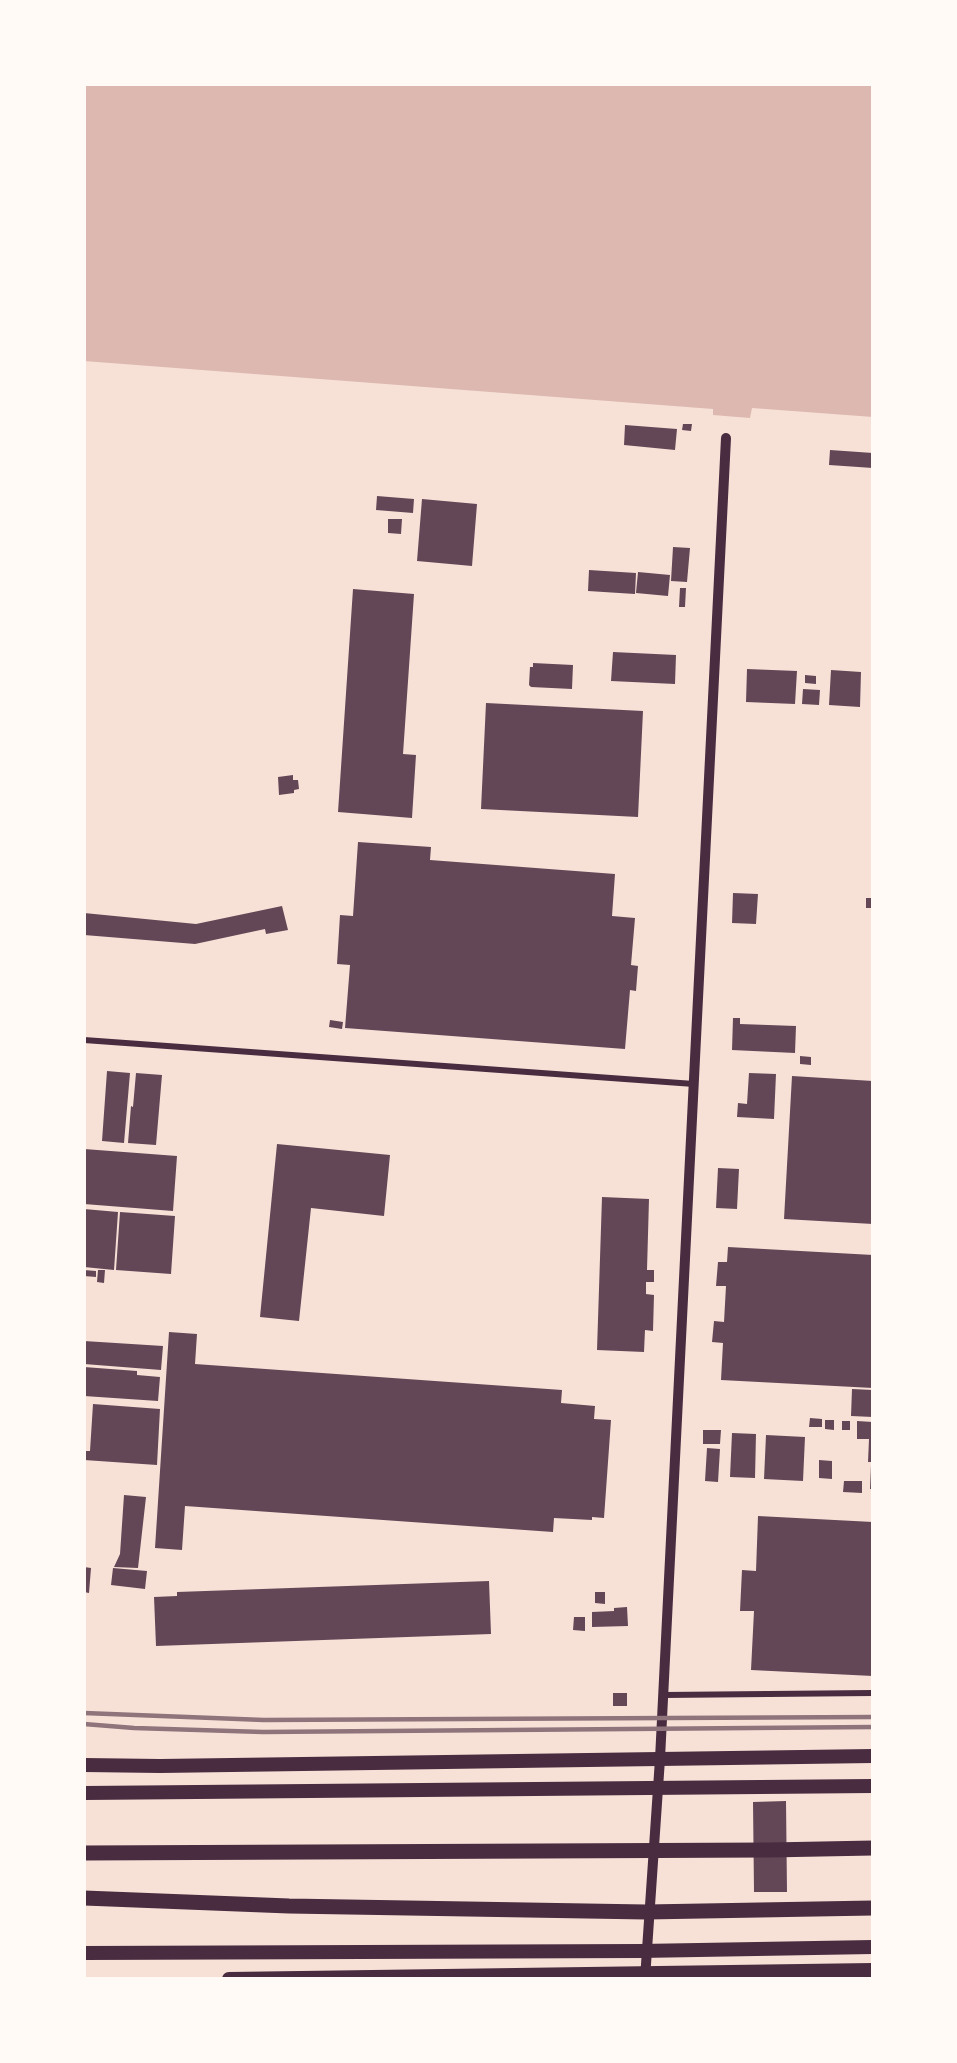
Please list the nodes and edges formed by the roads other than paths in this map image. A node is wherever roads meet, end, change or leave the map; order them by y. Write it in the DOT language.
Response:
graph roads {
  1 [pos="726,438"];
  2 [pos="84,1040"];
  3 [pos="694,1084"];
  4 [pos="873,1693"];
  5 [pos="663,1695"];
  6 [pos="873,1756"];
  7 [pos="660,1759"];
  8 [pos="84,1765"];
  9 [pos="873,1786"];
  10 [pos="84,1793"];
  11 [pos="873,1848"];
  12 [pos="84,1853"];
  13 [pos="84,1898"];
  14 [pos="873,1908"];
  15 [pos="873,1947"];
  16 [pos="84,1953"];
  17 [pos="873,1970"];
  18 [pos="645,1976"];
  19 [pos="229,1979"];
  1 -- 3 [label="street"];
  2 -- 3 [label="street"];
  3 -- 5 [label="street"];
  4 -- 5 [label="street"];
  5 -- 7 [label="street"];
  6 -- 7 [label="highway"];
  7 -- 8 [label="highway"];
  7 -- 18 [label="street"];
  9 -- 10 [label="highway"];
  11 -- 12 [label="highway"];
  13 -- 14 [label="highway"];
  15 -- 16 [label="highway"];
  17 -- 18 [label="highway"];
  18 -- 19 [label="highway"];
}
